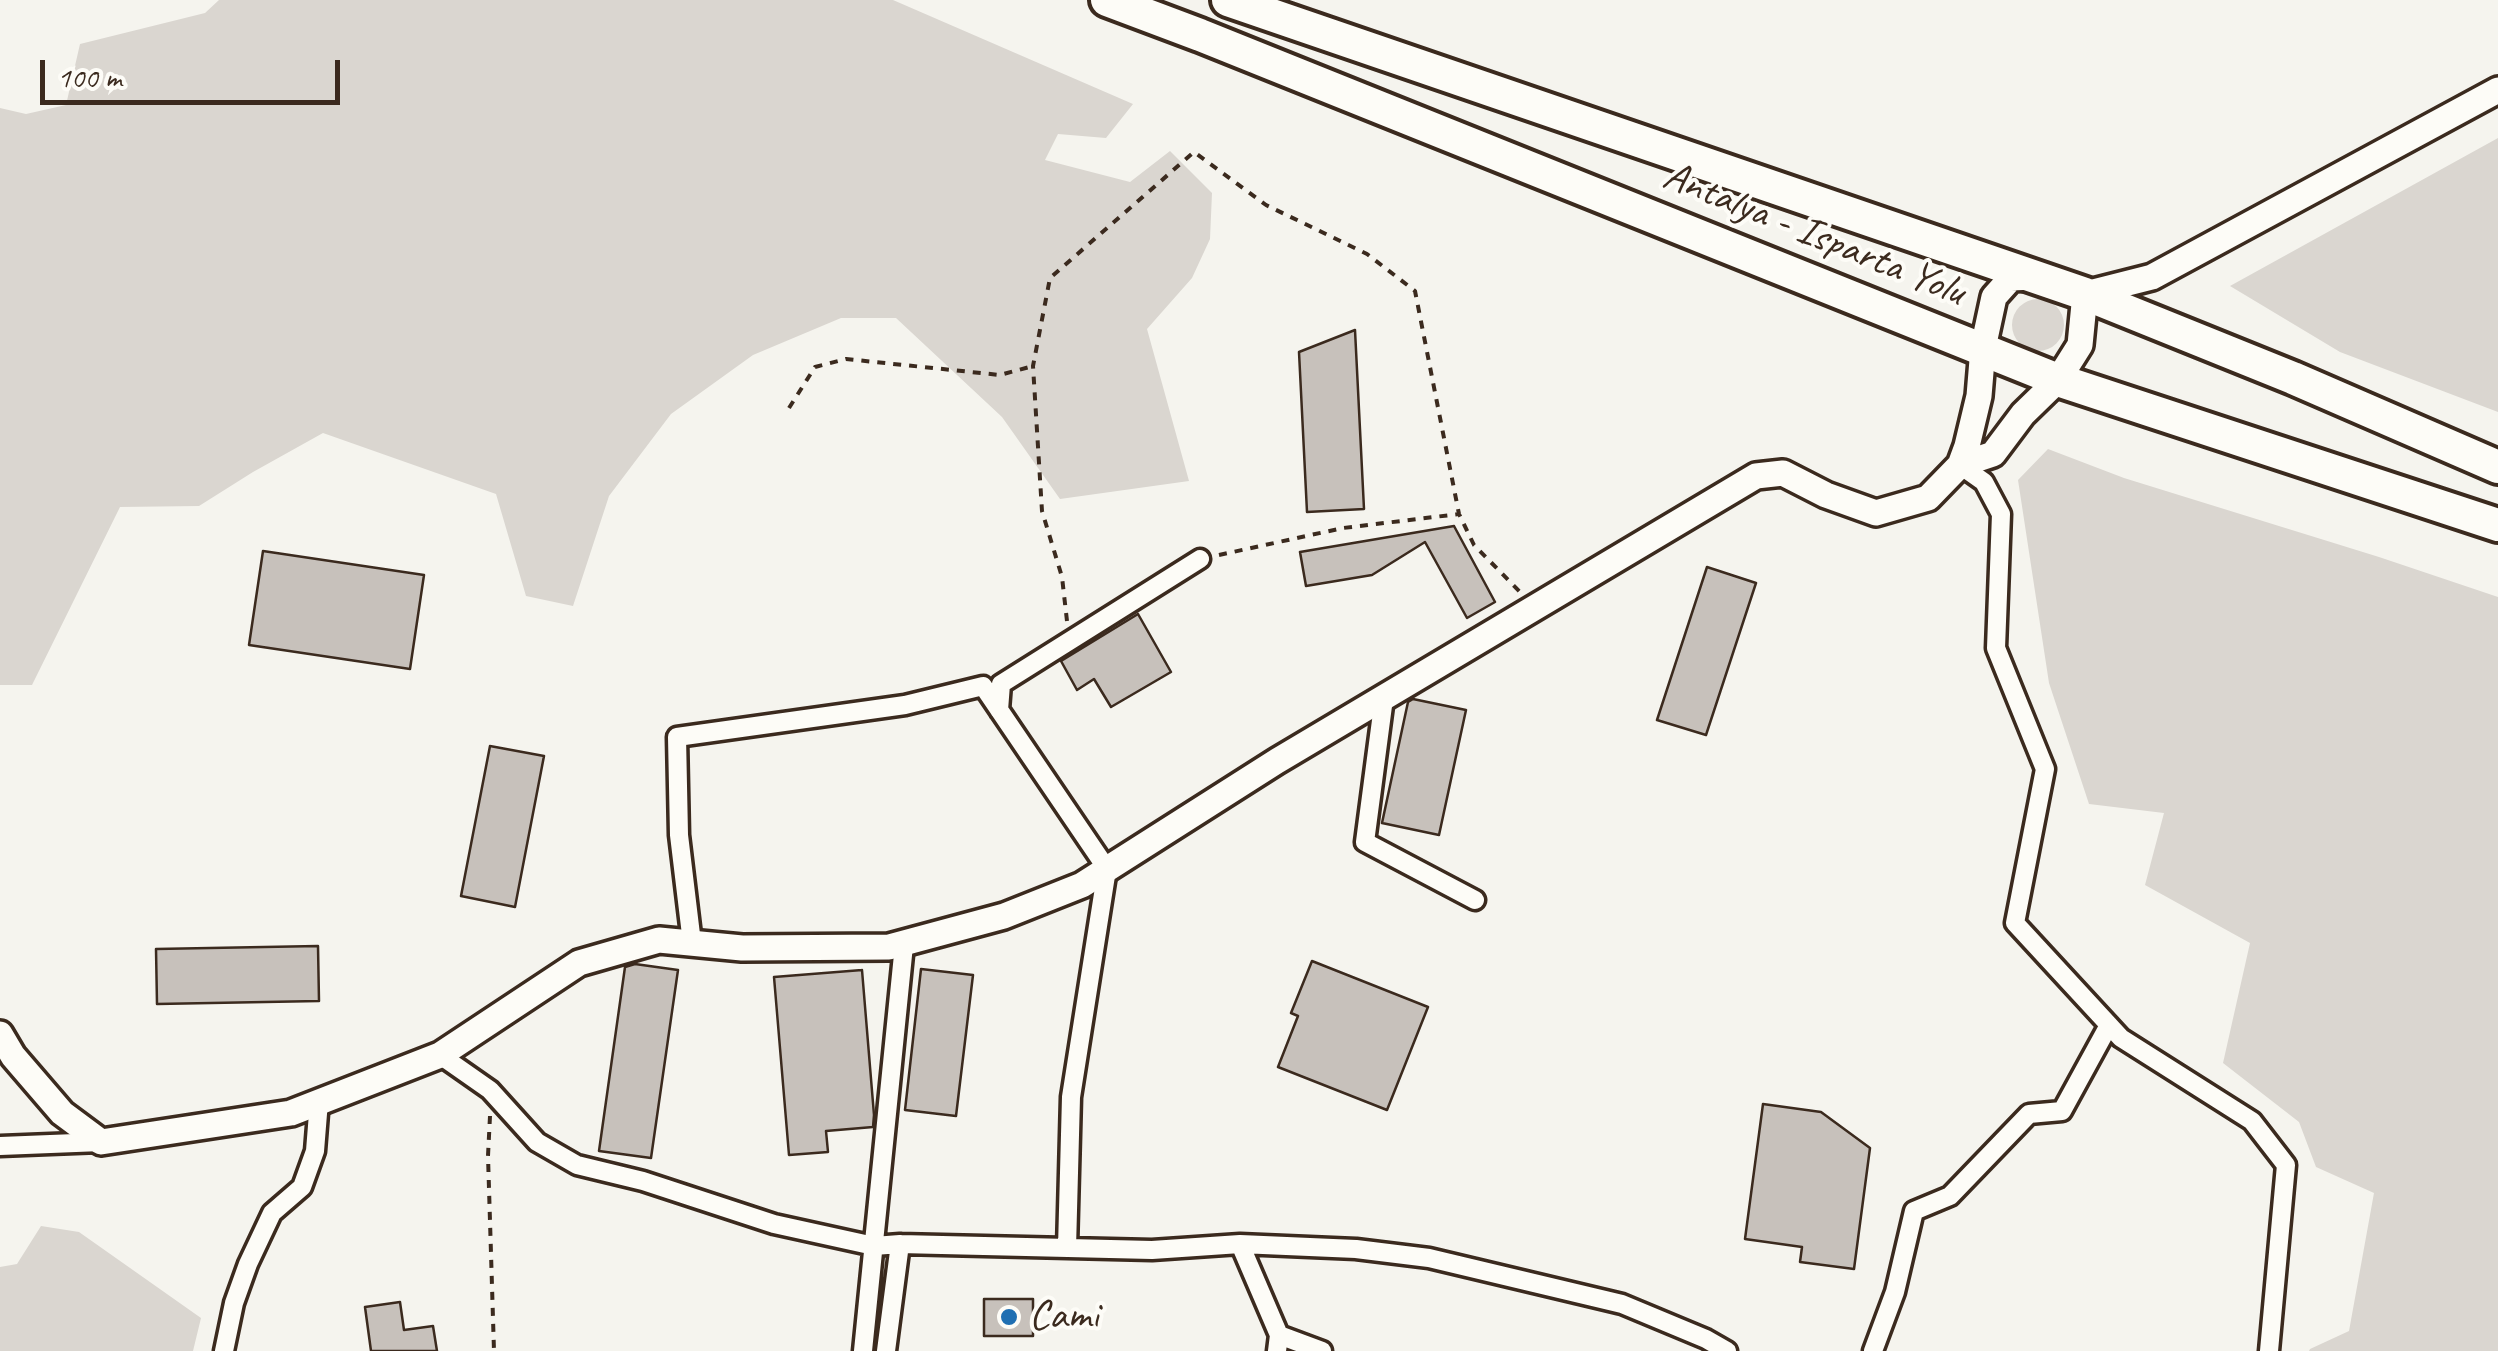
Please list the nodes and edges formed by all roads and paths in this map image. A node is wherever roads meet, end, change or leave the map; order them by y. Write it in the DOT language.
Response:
graph roads {
  1 [pos="1107,0"];
  2 [pos="1228,0"];
  3 [pos="2498,90"];
  4 [pos="2033,277"];
  5 [pos="2086,294"];
  6 [pos="1983,348"];
  7 [pos="1033,366"];
  8 [pos="2058,380"];
  9 [pos="789,408"];
  10 [pos="1960,465"];
  11 [pos="2498,467"];
  12 [pos="1459,514"];
  13 [pos="2498,525"];
  14 [pos="1200,559"];
  15 [pos="1534,608"];
  16 [pos="1070,641"];
  17 [pos="1384,698"];
  18 [pos="999,710"];
  19 [pos="1107,869"];
  20 [pos="1475,900"];
  21 [pos="692,943"];
  22 [pos="904,944"];
  23 [pos="2109,1025"];
  24 [pos="0,1034"];
  25 [pos="440,1055"];
  26 [pos="490,1090"];
  27 [pos="319,1102"];
  28 [pos="102,1142"];
  29 [pos="0,1146"];
  30 [pos="900,1244"];
  31 [pos="1240,1244"];
  32 [pos="874,1246"];
  33 [pos="1067,1248"];
  34 [pos="1278,1343"];
  35 [pos="224,1351"];
  36 [pos="494,1351"];
  37 [pos="863,1351"];
  38 [pos="886,1351"];
  39 [pos="1322,1351"];
  40 [pos="1727,1351"];
  41 [pos="1873,1351"];
  42 [pos="2268,1351"];
  1 -- 6 [label="highway, Antalya - Isparta Yolu"];
  2 -- 4 [label="highway, Antalya - Isparta Yolu"];
  3 -- 5 [label="street"];
  4 -- 5 [label="highway, Antalya - Isparta Yolu"];
  4 -- 6 [label="street"];
  5 -- 8 [label="street"];
  5 -- 11 [label="highway, Antalya - Isparta Yolu"];
  6 -- 8 [label="highway, Antalya - Isparta Yolu"];
  6 -- 10 [label="street"];
  7 -- 9 [label="path"];
  7 -- 12 [label="path"];
  7 -- 16 [label="path"];
  8 -- 10 [label="street"];
  8 -- 13 [label="highway, Antalya - Isparta Yolu"];
  10 -- 15 [label="street"];
  10 -- 23 [label="street"];
  12 -- 14 [label="path"];
  12 -- 15 [label="path"];
  14 -- 16 [label="street"];
  15 -- 17 [label="street"];
  16 -- 18 [label="street"];
  17 -- 19 [label="street"];
  17 -- 20 [label="street"];
  18 -- 19 [label="street"];
  18 -- 21 [label="street"];
  19 -- 22 [label="street"];
  19 -- 33 [label="street"];
  21 -- 22 [label="street"];
  21 -- 25 [label="street"];
  22 -- 32 [label="street"];
  23 -- 41 [label="street"];
  23 -- 42 [label="street"];
  24 -- 28 [label="street"];
  25 -- 26 [label="street"];
  25 -- 27 [label="street"];
  26 -- 32 [label="street"];
  26 -- 36 [label="path"];
  27 -- 28 [label="street"];
  27 -- 35 [label="street"];
  28 -- 29 [label="street"];
  30 -- 32 [label="street"];
  30 -- 33 [label="street"];
  30 -- 38 [label="street"];
  31 -- 33 [label="street"];
  31 -- 34 [label="street"];
  31 -- 40 [label="street"];
  32 -- 37 [label="street"];
  34 -- 39 [label="street"];
}
